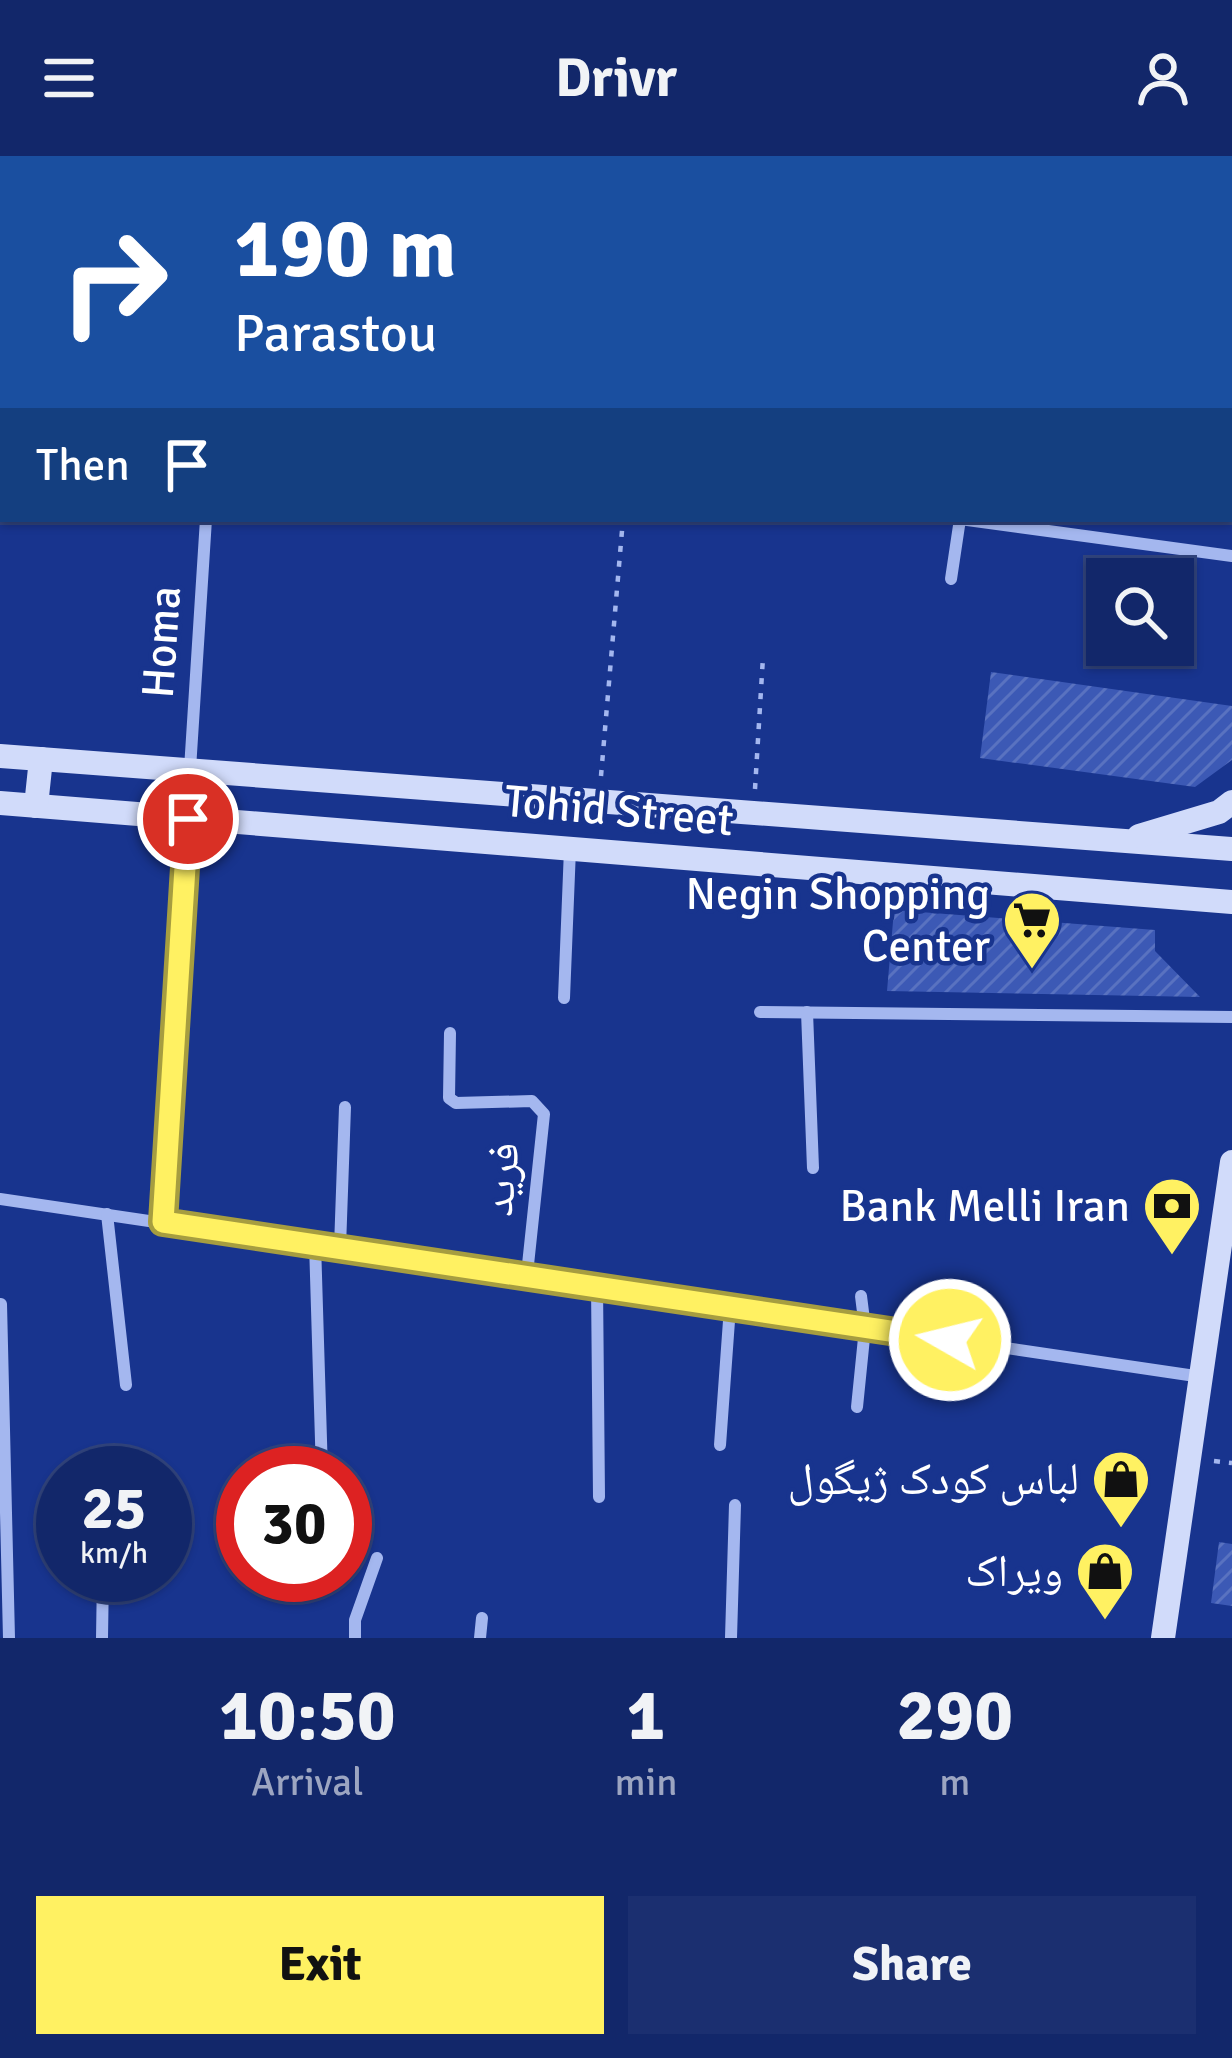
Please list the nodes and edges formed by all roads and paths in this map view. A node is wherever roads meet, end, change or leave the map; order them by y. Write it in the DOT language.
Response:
graph roads {
  1 [pos="206,522"];
  2 [pos="623,522"];
  3 [pos="960,522"];
  4 [pos="982,522"];
  5 [pos="1232,556"];
  6 [pos="951,579"];
  7 [pos="764,657"];
  8 [pos="0,756"];
  9 [pos="41,759"];
  10 [pos="190,770"];
  11 [pos="598,801"];
  12 [pos="1232,802"];
  13 [pos="0,803"];
  14 [pos="36,806"];
  15 [pos="754,813"];
  16 [pos="188,819"];
  17 [pos="1119,841"];
  18 [pos="570,849"];
  19 [pos="1232,849"];
  20 [pos="1232,902"];
  21 [pos="564,998"];
  22 [pos="760,1012"];
  23 [pos="807,1012"];
  24 [pos="1232,1017"];
  25 [pos="450,1034"];
  26 [pos="346,1108"];
  27 [pos="1232,1162"];
  28 [pos="814,1168"];
  29 [pos="0,1199"];
  30 [pos="106,1214"];
  31 [pos="163,1222"];
  32 [pos="315,1243"];
  33 [pos="340,1247"];
  34 [pos="527,1274"];
  35 [pos="597,1285"];
  36 [pos="861,1296"];
  37 [pos="1,1304"];
  38 [pos="730,1306"];
  39 [pos="865,1328"];
  40 [pos="1202,1377"];
  41 [pos="125,1385"];
  42 [pos="857,1407"];
  43 [pos="720,1445"];
  44 [pos="321,1446"];
  45 [pos="599,1497"];
  46 [pos="735,1505"];
  47 [pos="377,1558"];
  48 [pos="103,1602"];
  49 [pos="482,1618"];
  50 [pos="9,1638"];
  51 [pos="102,1638"];
  52 [pos="355,1638"];
  53 [pos="480,1638"];
  54 [pos="731,1638"];
  55 [pos="1162,1638"];
  1 -- 10 [label="street, Homa"];
  2 -- 11 [label="path"];
  3 -- 6 [label="street"];
  4 -- 5 [label="street"];
  7 -- 15 [label="path"];
  8 -- 9 [label="main road, Tohid Street"];
  9 -- 10 [label="main road, Tohid Street"];
  9 -- 14 [label="main road"];
  10 -- 11 [label="main road, Tohid Street"];
  11 -- 15 [label="main road, Tohid Street"];
  12 -- 17 [label="main road"];
  13 -- 14 [label="main road, Tohid Street"];
  14 -- 16 [label="main road, Tohid Street"];
  15 -- 17 [label="main road, Tohid Street"];
  16 -- 18 [label="main road, Tohid Street"];
  16 -- 31 [label="street"];
  17 -- 19 [label="main road, Tohid Street"];
  18 -- 20 [label="main road, Tohid Street"];
  18 -- 21 [label="street"];
  22 -- 23 [label="street"];
  23 -- 24 [label="street"];
  23 -- 28 [label="street"];
  25 -- 34 [label="street, فرید"];
  26 -- 33 [label="street"];
  27 -- 40 [label="main road"];
  29 -- 30 [label="street"];
  30 -- 31 [label="street"];
  30 -- 41 [label="street"];
  31 -- 32 [label="street"];
  32 -- 33 [label="street"];
  32 -- 44 [label="street"];
  33 -- 34 [label="street"];
  34 -- 35 [label="street"];
  35 -- 38 [label="street"];
  35 -- 45 [label="street"];
  36 -- 39 [label="street"];
  37 -- 50 [label="street"];
  38 -- 39 [label="street"];
  38 -- 43 [label="street"];
  39 -- 40 [label="street"];
  39 -- 42 [label="street"];
  40 -- 55 [label="main road"];
  46 -- 54 [label="street"];
  47 -- 52 [label="street"];
  48 -- 51 [label="street"];
  49 -- 53 [label="street"];
}
